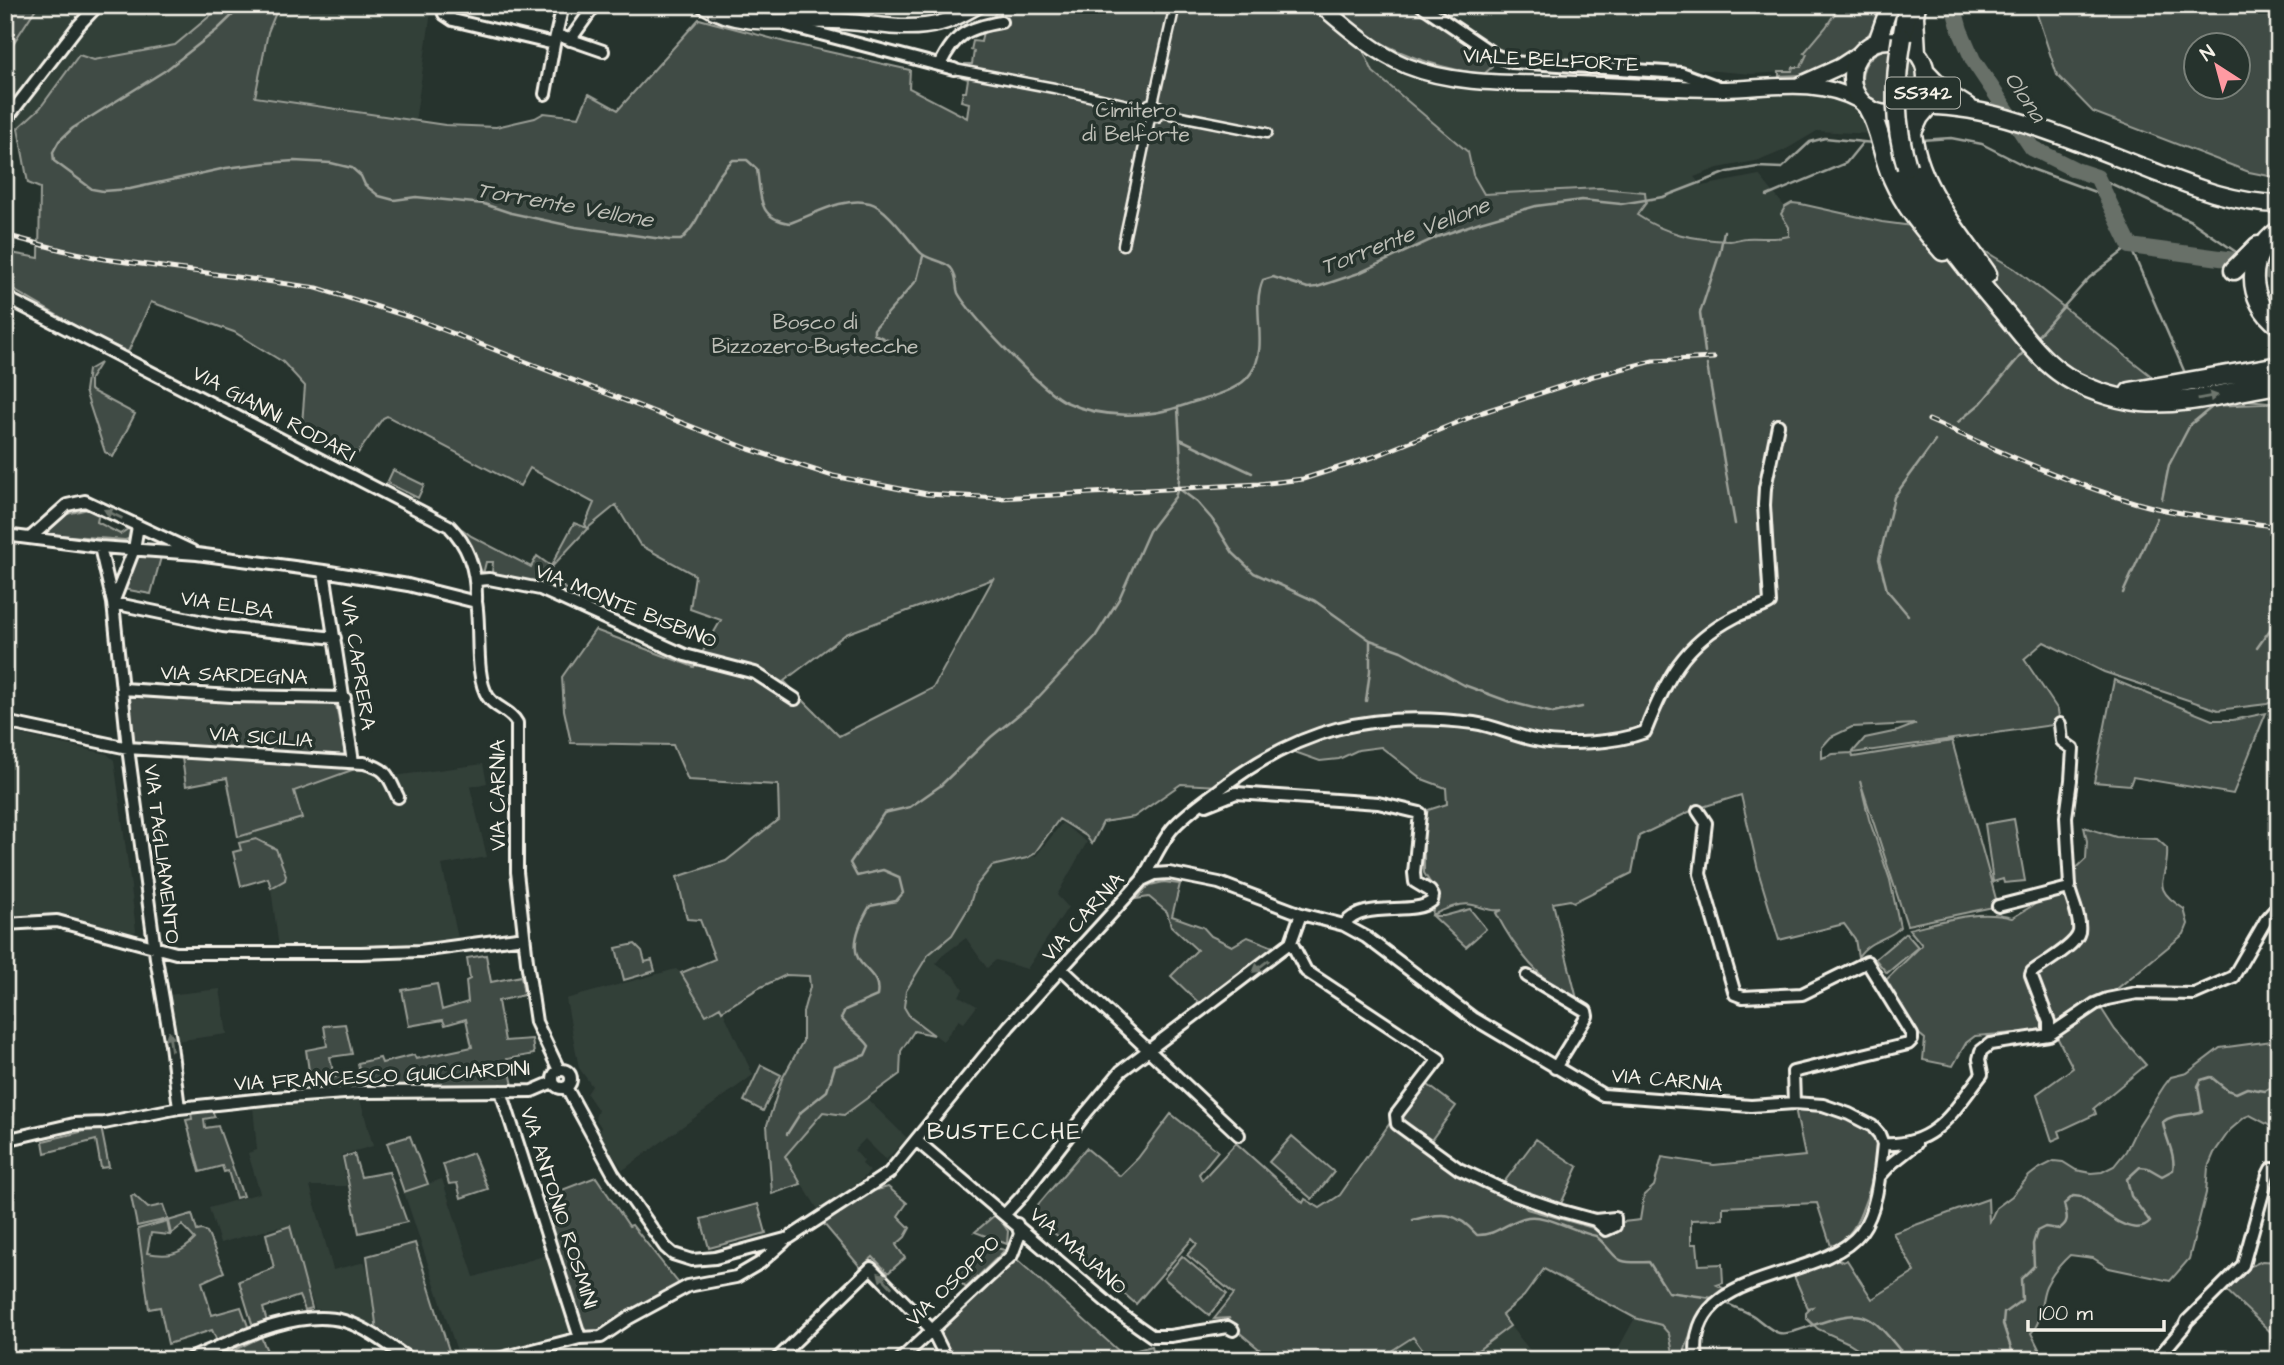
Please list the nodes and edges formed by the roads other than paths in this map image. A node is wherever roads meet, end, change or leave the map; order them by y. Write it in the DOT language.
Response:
graph roads {
  1 [pos="98,5"];
  2 [pos="563,5"];
  3 [pos="595,5"];
  4 [pos="703,5"];
  5 [pos="979,5"];
  6 [pos="1175,5"];
  7 [pos="1320,5"];
  8 [pos="1421,5"];
  9 [pos="1890,5"];
  10 [pos="1913,9"];
  11 [pos="444,14"];
  12 [pos="773,21"];
  13 [pos="1002,22"];
  14 [pos="555,40"];
  15 [pos="570,40"];
  16 [pos="1877,42"];
  17 [pos="603,51"];
  18 [pos="1862,52"];
  19 [pos="1917,53"];
  20 [pos="940,65"];
  21 [pos="954,69"];
  22 [pos="1926,71"];
  23 [pos="1799,85"];
  24 [pos="1725,89"];
  25 [pos="545,94"];
  26 [pos="1153,103"];
  27 [pos="1864,104"];
  28 [pos="1918,106"];
  29 [pos="1145,109"];
  30 [pos="1160,112"];
  31 [pos="1980,113"];
  32 [pos="1150,118"];
  33 [pos="5,121"];
  34 [pos="1267,133"];
  35 [pos="2279,204"];
  36 [pos="2275,233"];
  37 [pos="1123,245"];
  38 [pos="2234,270"];
  39 [pos="5,297"];
  40 [pos="2018,329"];
  41 [pos="2276,329"];
  42 [pos="2277,373"];
  43 [pos="2102,392"];
  44 [pos="1778,425"];
  45 [pos="138,526"];
  46 [pos="5,535"];
  47 [pos="30,538"];
  48 [pos="100,547"];
  49 [pos="134,550"];
  50 [pos="197,554"];
  51 [pos="324,571"];
  52 [pos="477,580"];
  53 [pos="476,602"];
  54 [pos="113,603"];
  55 [pos="335,638"];
  56 [pos="123,690"];
  57 [pos="345,698"];
  58 [pos="795,699"];
  59 [pos="5,722"];
  60 [pos="2060,724"];
  61 [pos="128,748"];
  62 [pos="353,762"];
  63 [pos="398,797"];
  64 [pos="1193,810"];
  65 [pos="1698,811"];
  66 [pos="1142,880"];
  67 [pos="2069,888"];
  68 [pos="2279,905"];
  69 [pos="1998,906"];
  70 [pos="1301,914"];
  71 [pos="5,925"];
  72 [pos="1344,925"];
  73 [pos="524,937"];
  74 [pos="1291,942"];
  75 [pos="155,947"];
  76 [pos="1062,969"];
  77 [pos="1527,975"];
  78 [pos="2049,1035"];
  79 [pos="1148,1050"];
  80 [pos="1555,1069"];
  81 [pos="559,1070"];
  82 [pos="553,1082"];
  83 [pos="566,1087"];
  84 [pos="501,1091"];
  85 [pos="1794,1103"];
  86 [pos="179,1108"];
  87 [pos="1239,1135"];
  88 [pos="1924,1138"];
  89 [pos="5,1140"];
  90 [pos="917,1140"];
  91 [pos="1883,1144"];
  92 [pos="2279,1169"];
  93 [pos="1879,1177"];
  94 [pos="1005,1214"];
  95 [pos="1595,1220"];
  96 [pos="1017,1224"];
  97 [pos="789,1238"];
  98 [pos="932,1330"];
  99 [pos="1233,1331"];
  100 [pos="580,1338"];
  101 [pos="188,1360"];
  102 [pos="410,1360"];
  103 [pos="494,1360"];
  104 [pos="776,1360"];
  105 [pos="900,1360"];
  106 [pos="947,1360"];
  107 [pos="1698,1360"];
  108 [pos="2156,1360"];
  1 -- 33 [label="street"];
  2 -- 14 [label="street"];
  3 -- 15 [label="street"];
  4 -- 12 [label="main road"];
  5 -- 12 [label="main road"];
  6 -- 26 [label="street"];
  7 -- 24 [label="main road, VIALE BELFORTE"];
  8 -- 24 [label="street"];
  9 -- 16 [label="main road"];
  10 -- 19 [label="main road"];
  10 -- 40 [label="highway, bridge"];
  11 -- 14 [label="street"];
  12 -- 20 [label="street"];
  13 -- 20 [label="street"];
  14 -- 15 [label="street"];
  14 -- 25 [label="street"];
  15 -- 17 [label="street"];
  16 -- 18 [label="main road"];
  16 -- 19 [label="main road, SS342"];
  18 -- 23 [label="main road, VIALE BELFORTE"];
  18 -- 27 [label="main road, SS342"];
  19 -- 22 [label="main road, SS342"];
  20 -- 21 [label="street"];
  21 -- 29 [label="street"];
  22 -- 28 [label="main road, SS342"];
  22 -- 31 [label="main road"];
  23 -- 24 [label="main road, VIALE BELFORTE"];
  23 -- 27 [label="main road, VIALE BELFORTE"];
  26 -- 29 [label="street"];
  26 -- 30 [label="street"];
  27 -- 28 [label="main road, SS342"];
  27 -- 40 [label="highway"];
  28 -- 31 [label="main road"];
  28 -- 40 [label="highway"];
  29 -- 32 [label="street"];
  30 -- 32 [label="street"];
  30 -- 34 [label="street"];
  31 -- 35 [label="main road, SS342"];
  32 -- 37 [label="street"];
  36 -- 38 [label="highway"];
  36 -- 41 [label="highway"];
  39 -- 52 [label="street, VIA GIANNI RODARI"];
  40 -- 43 [label="highway"];
  42 -- 43 [label="highway"];
  43 -- 42 [label="highway, one-way"];
  44 -- 64 [label="street"];
  45 -- 47 [label="street, one-way"];
  45 -- 49 [label="street"];
  45 -- 50 [label="street"];
  46 -- 47 [label="street"];
  47 -- 48 [label="street"];
  48 -- 49 [label="street"];
  48 -- 54 [label="street, VIA TAGLIAMENTO"];
  49 -- 50 [label="street"];
  49 -- 54 [label="street, VIA TAGLIAMENTO"];
  50 -- 51 [label="street"];
  51 -- 53 [label="street"];
  51 -- 55 [label="street, VIA CAPRERA"];
  52 -- 53 [label="street, VIA GIANNI RODARI"];
  52 -- 58 [label="street, VIA MONTE BISBINO"];
  53 -- 73 [label="street, VIA CARNIA"];
  54 -- 55 [label="street, VIA ELBA"];
  54 -- 56 [label="street, VIA TAGLIAMENTO"];
  55 -- 57 [label="street, VIA CAPRERA"];
  56 -- 57 [label="street, VIA SARDEGNA"];
  56 -- 61 [label="street, VIA TAGLIAMENTO"];
  57 -- 62 [label="street, VIA CAPRERA"];
  59 -- 61 [label="street, VIA SICILIA"];
  60 -- 67 [label="street"];
  61 -- 62 [label="street, VIA SICILIA"];
  61 -- 75 [label="street, VIA TAGLIAMENTO"];
  62 -- 63 [label="street, VIA SICILIA"];
  64 -- 66 [label="street"];
  64 -- 72 [label="street"];
  65 -- 85 [label="street"];
  66 -- 70 [label="street, VIA CARNIA"];
  66 -- 76 [label="street, VIA CARNIA"];
  67 -- 69 [label="street"];
  67 -- 78 [label="street"];
  68 -- 78 [label="street"];
  70 -- 72 [label="street, VIA CARNIA"];
  70 -- 74 [label="street"];
  71 -- 75 [label="street"];
  72 -- 80 [label="street, VIA CARNIA"];
  73 -- 75 [label="street"];
  73 -- 81 [label="street, VIA CARNIA"];
  74 -- 79 [label="street, one-way"];
  74 -- 95 [label="street"];
  86 -- 75 [label="street, VIA TAGLIAMENTO, one-way"];
  76 -- 79 [label="street"];
  76 -- 90 [label="street, VIA CARNIA"];
  77 -- 80 [label="street"];
  78 -- 88 [label="street"];
  79 -- 87 [label="street"];
  79 -- 94 [label="street"];
  80 -- 85 [label="street, VIA CARNIA"];
  81 -- 82 [label="street"];
  81 -- 83 [label="street"];
  82 -- 83 [label="street"];
  82 -- 84 [label="street, VIA FRANCESCO GUICCIARDINI"];
  83 -- 97 [label="street, VIA CARNIA"];
  84 -- 86 [label="street, VIA FRANCESCO GUICCIARDINI"];
  84 -- 100 [label="street, VIA ANTONIO ROSMINI"];
  85 -- 91 [label="street, VIA CARNIA"];
  86 -- 89 [label="street, VIA FRANCESCO GUICCIARDINI"];
  88 -- 91 [label="street"];
  88 -- 93 [label="street"];
  90 -- 94 [label="street, VIA MAJANO"];
  90 -- 97 [label="street, VIA CARNIA"];
  91 -- 93 [label="street"];
  92 -- 108 [label="street"];
  93 -- 107 [label="street"];
  94 -- 96 [label="street, VIA MAJANO"];
  96 -- 98 [label="street, VIA OSOPPO"];
  96 -- 99 [label="street, VIA MAJANO"];
  97 -- 100 [label="street"];
  98 -- 104 [label="street, one-way"];
  98 -- 105 [label="street, VIA OSOPPO"];
  98 -- 106 [label="street"];
  100 -- 103 [label="street"];
  101 -- 102 [label="street"];
}
